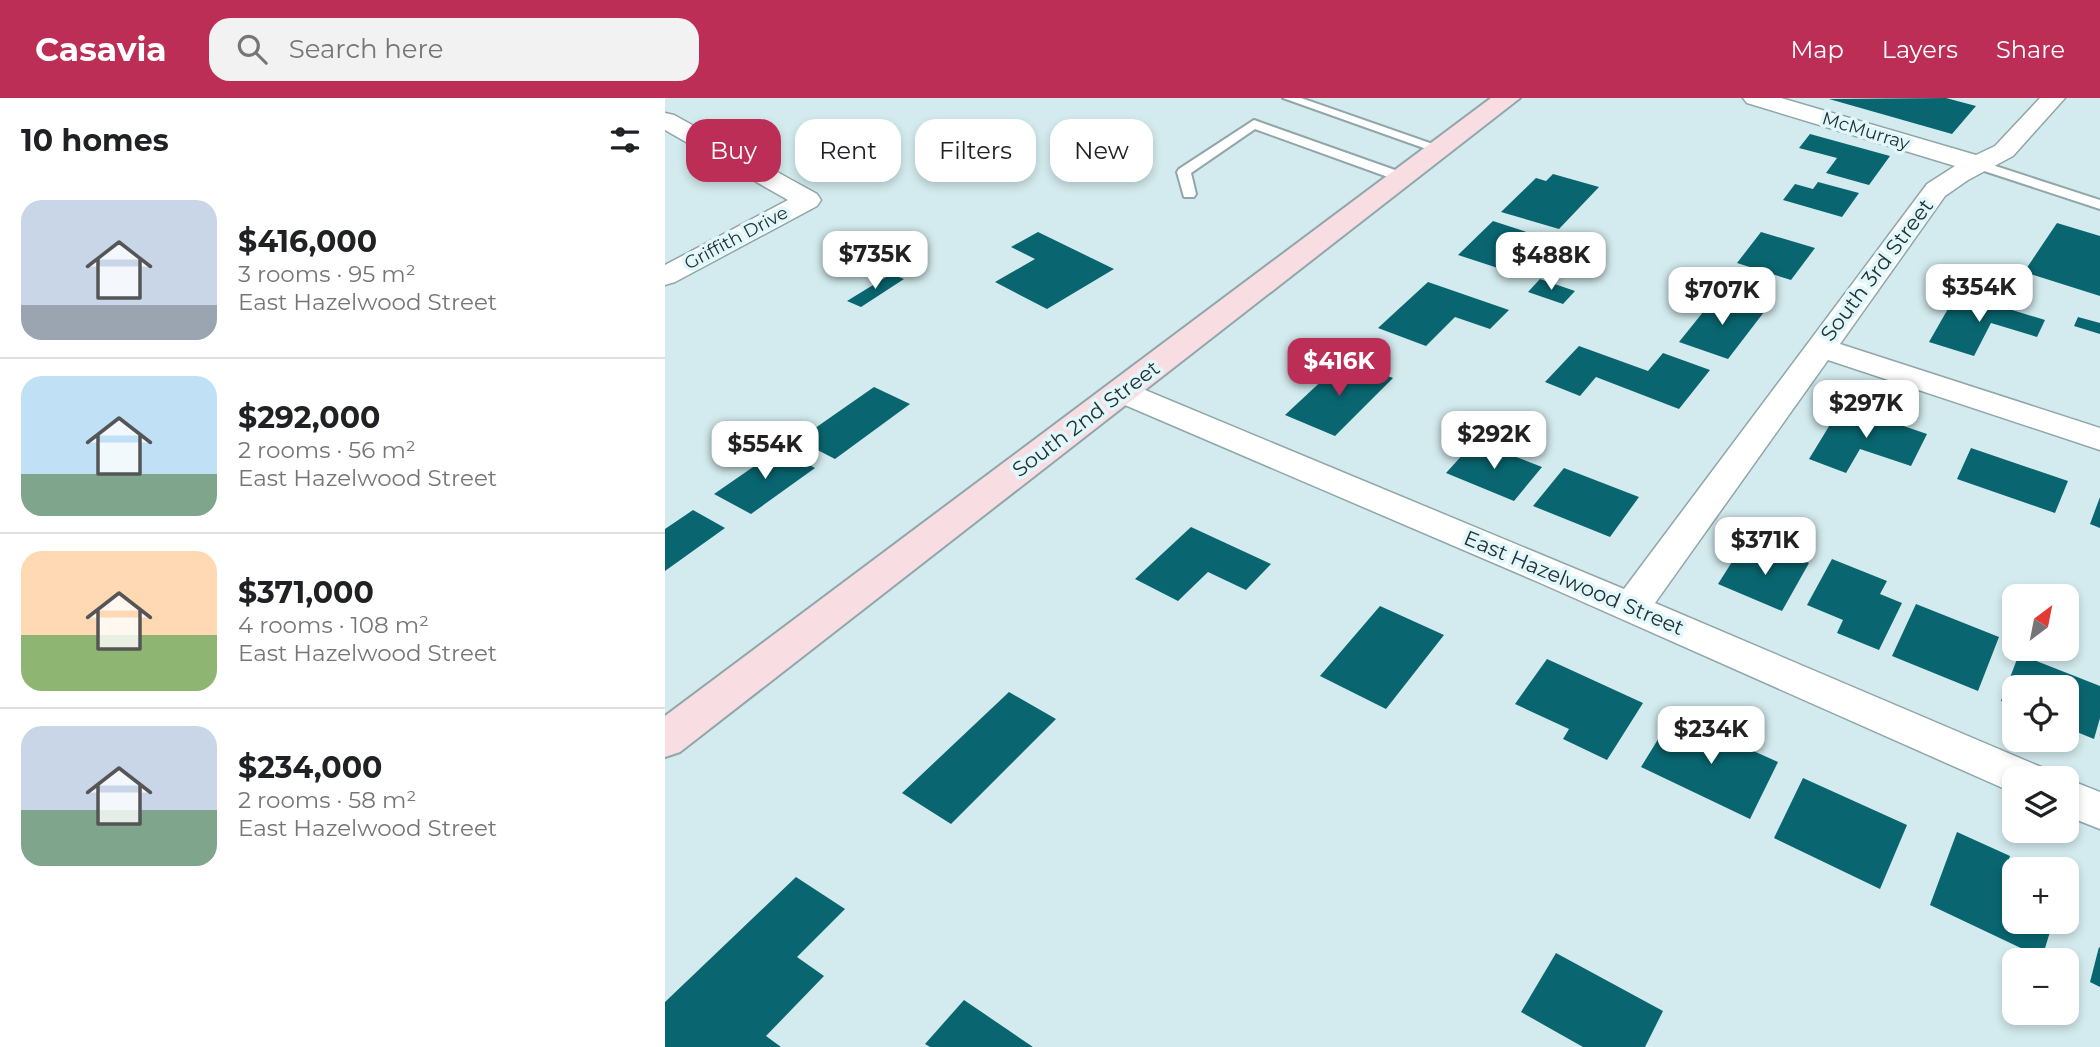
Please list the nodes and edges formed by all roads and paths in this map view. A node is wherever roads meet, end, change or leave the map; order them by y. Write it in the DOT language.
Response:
graph roads {
  1 [pos="1289,98"];
  2 [pos="1507,98"];
  3 [pos="1755,98"];
  4 [pos="2053,98"];
  5 [pos="665,120"];
  6 [pos="1440,149"];
  7 [pos="1977,164"];
  8 [pos="1404,178"];
  9 [pos="1189,194"];
  10 [pos="2100,205"];
  11 [pos="665,276"];
  12 [pos="1819,347"];
  13 [pos="1122,392"];
  14 [pos="2100,439"];
  15 [pos="1632,607"];
  16 [pos="665,740"];
  17 [pos="2002,769"];
  18 [pos="2079,802"];
  19 [pos="2100,811"];
  1 -- 6 [label="lane"];
  2 -- 6 [label="main road, South 2nd Street"];
  3 -- 7 [label="street, McMurray"];
  4 -- 7 [label="street, South 3rd Street"];
  5 -- 11 [label="street, Griffith Drive"];
  6 -- 8 [label="main road, South 2nd Street"];
  7 -- 10 [label="lane"];
  7 -- 12 [label="street, South 3rd Street"];
  8 -- 9 [label="lane"];
  8 -- 13 [label="main road, South 2nd Street"];
  12 -- 14 [label="street"];
  12 -- 15 [label="street, South 3rd Street"];
  13 -- 15 [label="street, East Hazelwood Street"];
  13 -- 16 [label="main road, South 2nd Street"];
  15 -- 17 [label="street, East Hazelwood Street"];
  18 -- 19 [label="street"];
}
